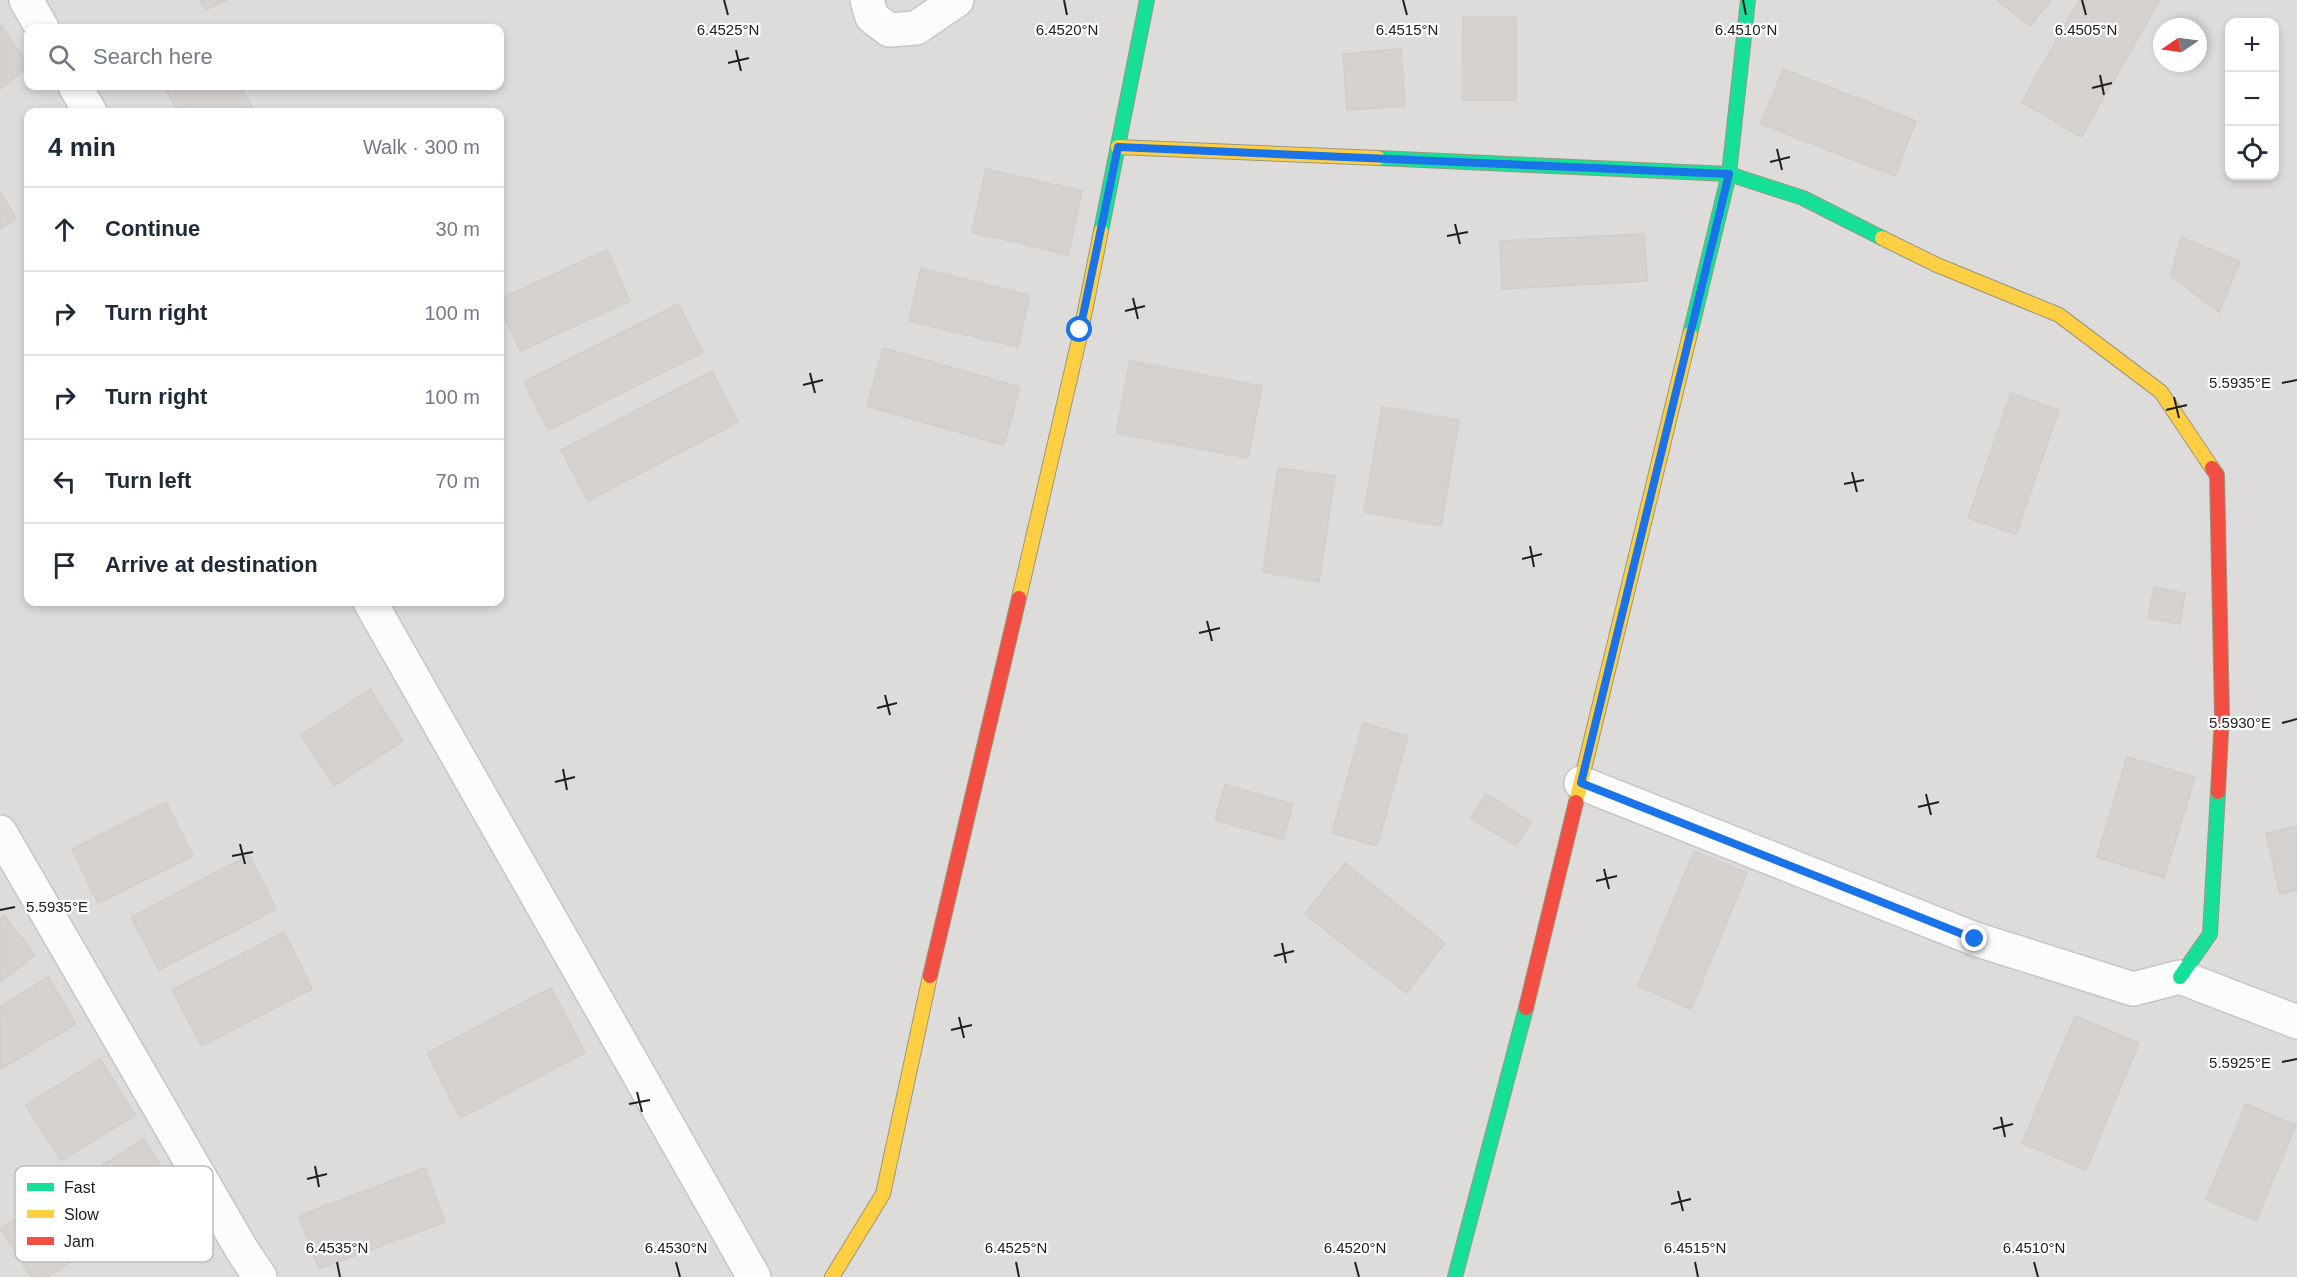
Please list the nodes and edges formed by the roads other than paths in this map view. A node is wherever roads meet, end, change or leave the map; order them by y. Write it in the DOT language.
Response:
graph roads {
  1 [pos="26,0"];
  2 [pos="867,0"];
  3 [pos="957,0"];
  4 [pos="1748,0"];
  5 [pos="1142,3"];
  6 [pos="40,24"];
  7 [pos="77,90"];
  8 [pos="88,108"];
  9 [pos="1118,147"];
  10 [pos="1729,174"];
  11 [pos="372,606"];
  12 [pos="1581,783"];
  13 [pos="0,832"];
  14 [pos="2180,977"];
  15 [pos="2297,1022"];
  16 [pos="193,1166"];
  17 [pos="213,1200"];
  18 [pos="261,1277"];
  19 [pos="754,1277"];
  20 [pos="831,1277"];
  21 [pos="1455,1277"];
  1 -- 6 [label="street"];
  2 -- 3 [label="street"];
  4 -- 10 [label="street"];
  5 -- 9 [label="street"];
  7 -- 8 [label="street"];
  9 -- 10 [label="street"];
  9 -- 20 [label="street"];
  10 -- 12 [label="street"];
  10 -- 14 [label="street"];
  11 -- 19 [label="street"];
  12 -- 14 [label="street"];
  12 -- 21 [label="street"];
  13 -- 16 [label="street"];
  14 -- 15 [label="street"];
  17 -- 18 [label="street"];
}
